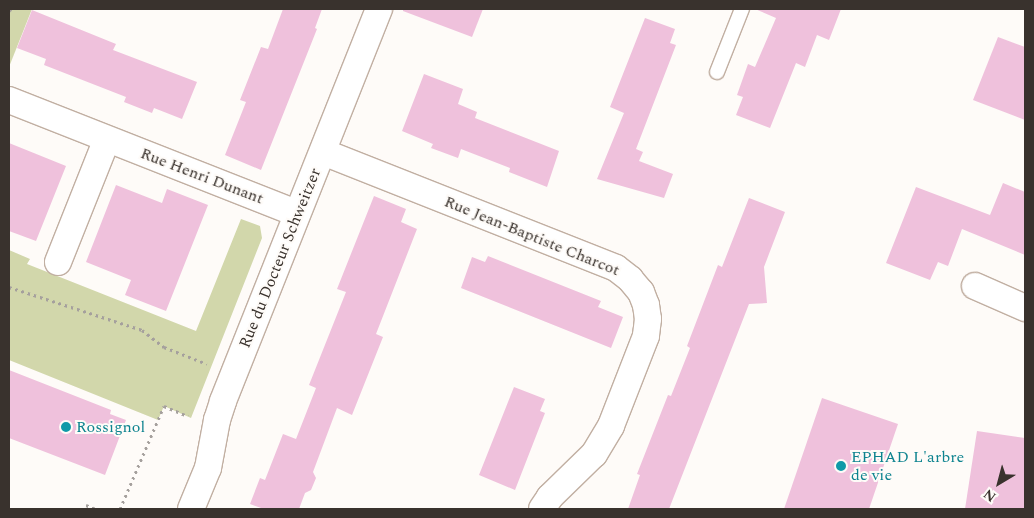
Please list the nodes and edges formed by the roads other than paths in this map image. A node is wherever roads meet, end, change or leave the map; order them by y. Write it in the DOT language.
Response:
graph roads {
  1 [pos="379,9"];
  2 [pos="742,9"];
  3 [pos="717,72"];
  4 [pos="9,100"];
  5 [pos="107,139"];
  6 [pos="323,152"];
  7 [pos="296,213"];
  8 [pos="58,262"];
  9 [pos="975,286"];
  10 [pos="1025,308"];
  11 [pos="191,509"];
  12 [pos="542,509"];
  1 -- 6 [label="street, Rue du Docteur Schweitzer"];
  2 -- 3 [label="lane"];
  4 -- 5 [label="street, Rue Henri Dunant"];
  5 -- 7 [label="street, Rue Henri Dunant"];
  5 -- 8 [label="street"];
  6 -- 7 [label="street, Rue du Docteur Schweitzer"];
  6 -- 12 [label="street, Rue Jean-Baptiste Charcot"];
  7 -- 11 [label="street, Rue du Docteur Schweitzer"];
  9 -- 10 [label="street"];
}
